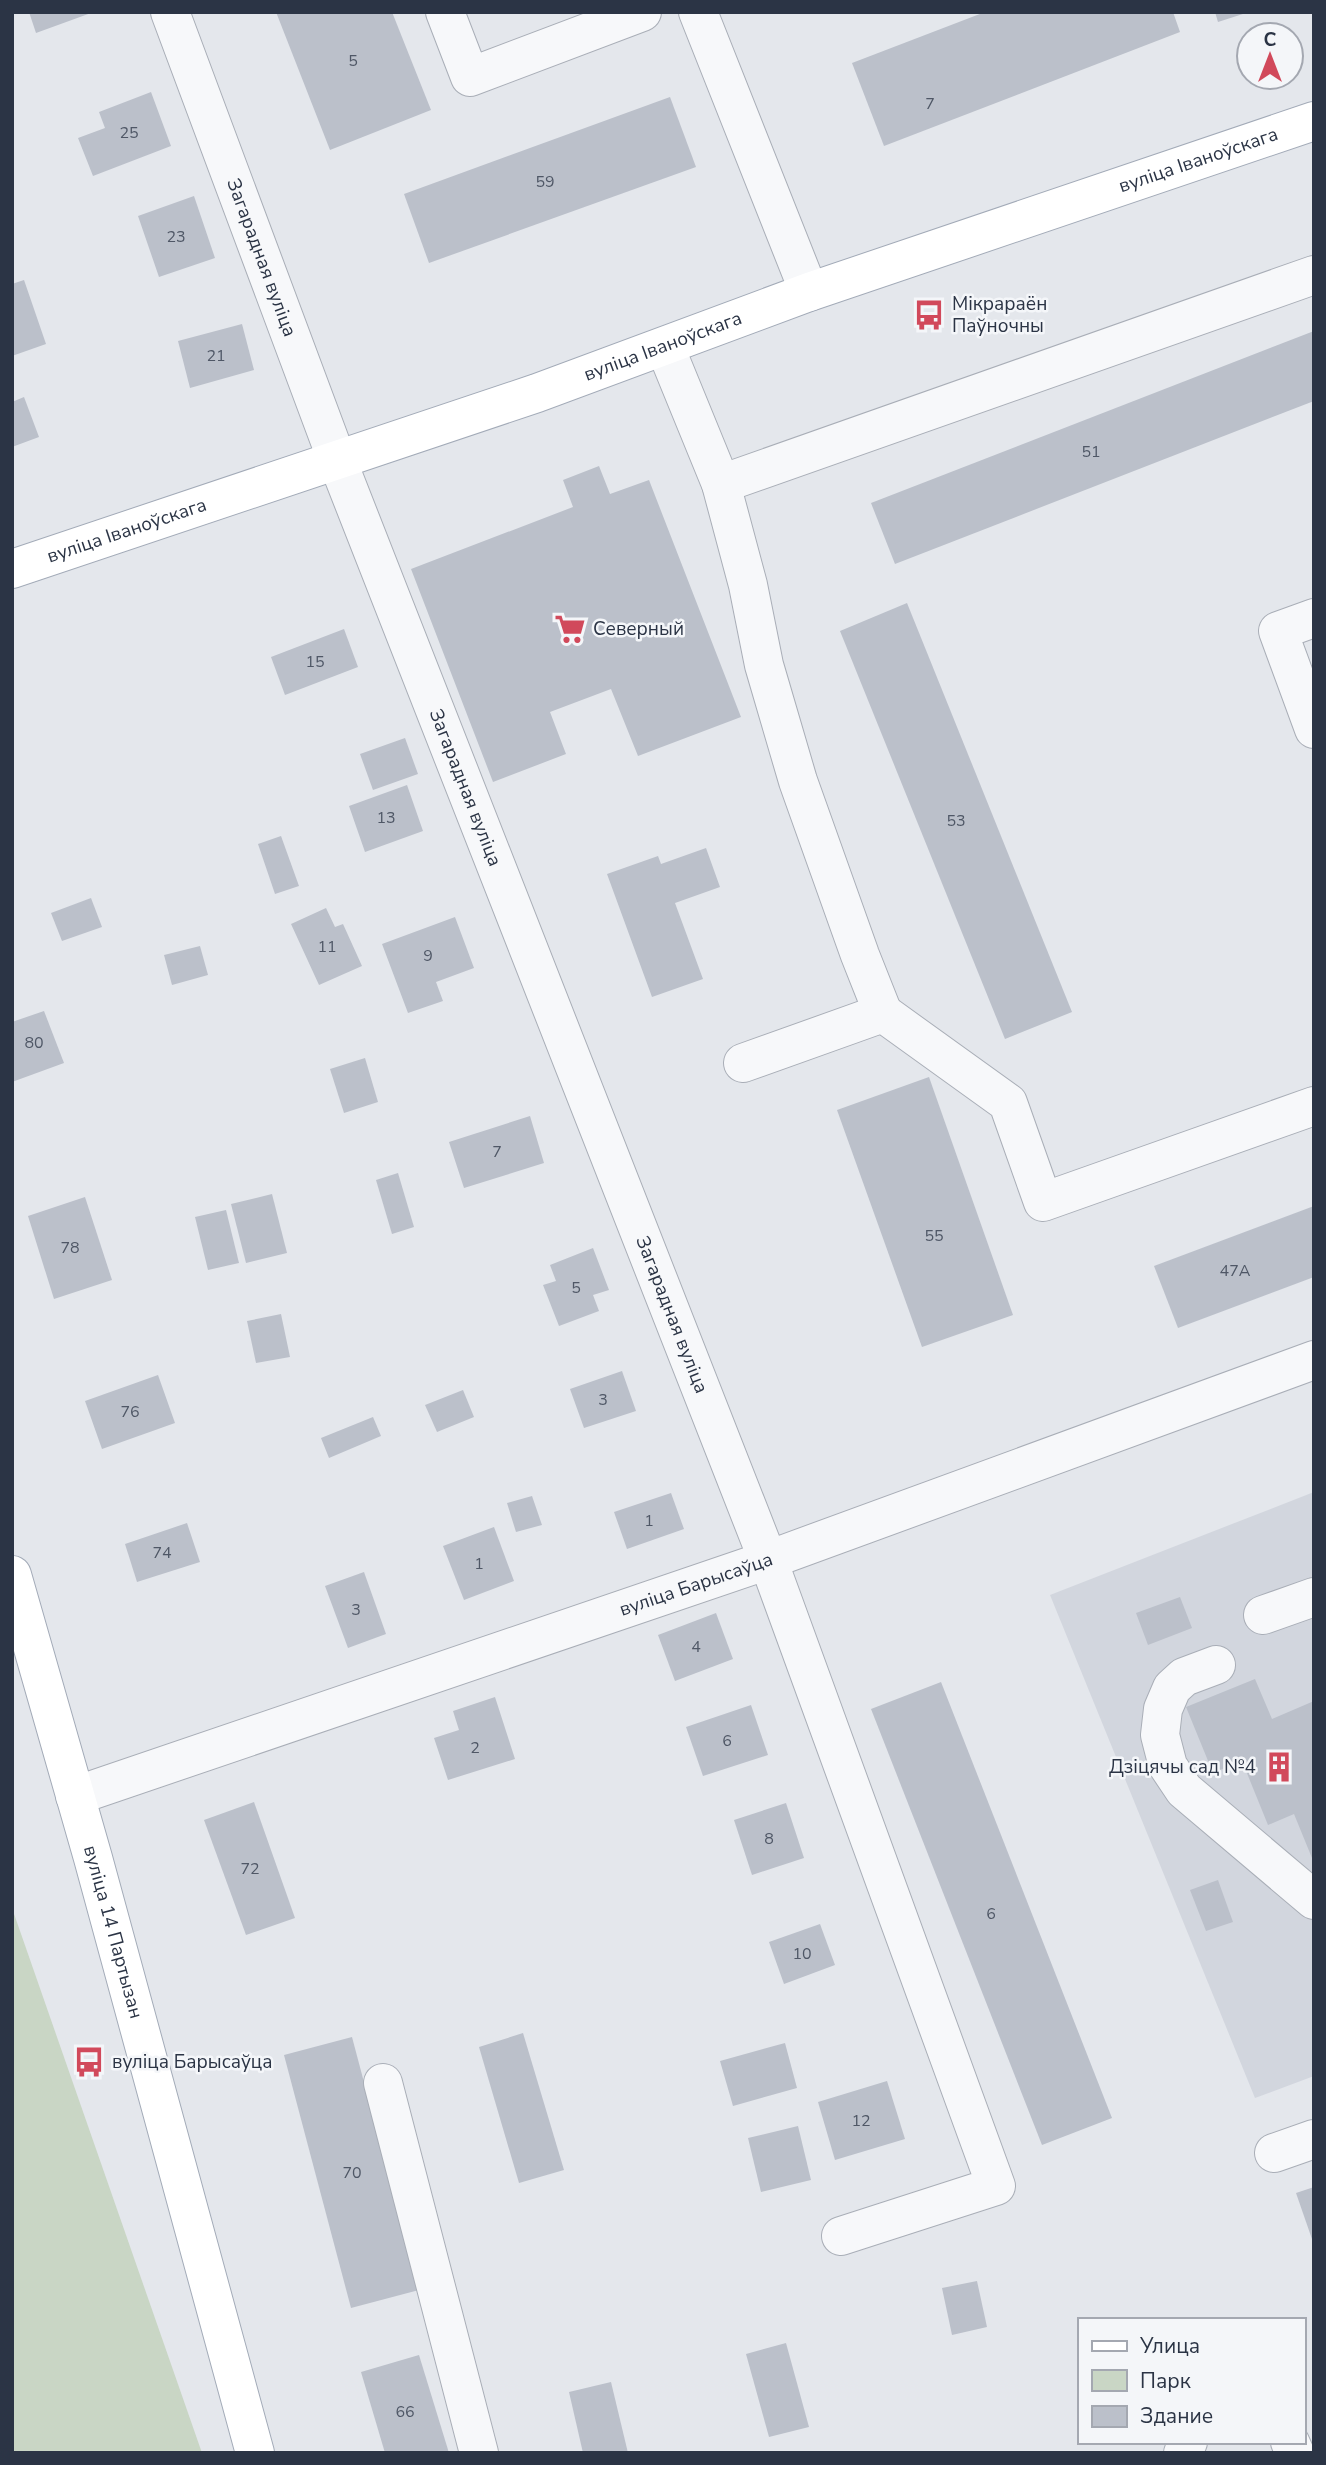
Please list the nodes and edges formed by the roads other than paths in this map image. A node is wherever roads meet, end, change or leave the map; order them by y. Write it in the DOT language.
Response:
graph roads {
  1 [pos="170,12"];
  2 [pos="445,12"];
  3 [pos="642,12"];
  4 [pos="698,12"];
  5 [pos="1314,121"];
  6 [pos="1314,275"];
  7 [pos="809,292"];
  8 [pos="665,347"];
  9 [pos="337,460"];
  10 [pos="721,484"];
  11 [pos="12,569"];
  12 [pos="1314,618"];
  13 [pos="1314,729"];
  14 [pos="883,1013"];
  15 [pos="743,1063"];
  16 [pos="1314,1106"];
  17 [pos="1314,1360"];
  18 [pos="768,1560"];
  19 [pos="12,1575"];
  20 [pos="1314,1597"];
  21 [pos="1264,1615"];
  22 [pos="1216,1665"];
  23 [pos="75,1796"];
  24 [pos="1314,1900"];
  25 [pos="383,2083"];
  26 [pos="1314,2139"];
  27 [pos="1273,2153"];
  28 [pos="841,2236"];
  29 [pos="255,2453"];
  30 [pos="479,2453"];
  1 -- 9 [label="street, Загарадная вуліца"];
  2 -- 3 [label="street"];
  4 -- 7 [label="street"];
  5 -- 7 [label="main road, вуліца Іваноўскага"];
  6 -- 10 [label="street"];
  7 -- 8 [label="main road, вуліца Іваноўскага"];
  8 -- 9 [label="main road, вуліца Іваноўскага"];
  8 -- 10 [label="street"];
  9 -- 11 [label="main road, вуліца Іваноўскага"];
  9 -- 18 [label="street, Загарадная вуліца"];
  10 -- 14 [label="street"];
  12 -- 13 [label="street"];
  14 -- 15 [label="street"];
  14 -- 16 [label="street"];
  17 -- 18 [label="street, вуліца Барысаўца"];
  18 -- 23 [label="street, вуліца Барысаўца"];
  18 -- 28 [label="street, Загарадная вуліца"];
  19 -- 23 [label="main road, вуліца 14 Партызан"];
  20 -- 21 [label="street"];
  22 -- 24 [label="street"];
  23 -- 29 [label="main road, вуліца 14 Партызан"];
  25 -- 30 [label="street"];
  26 -- 27 [label="street"];
}
